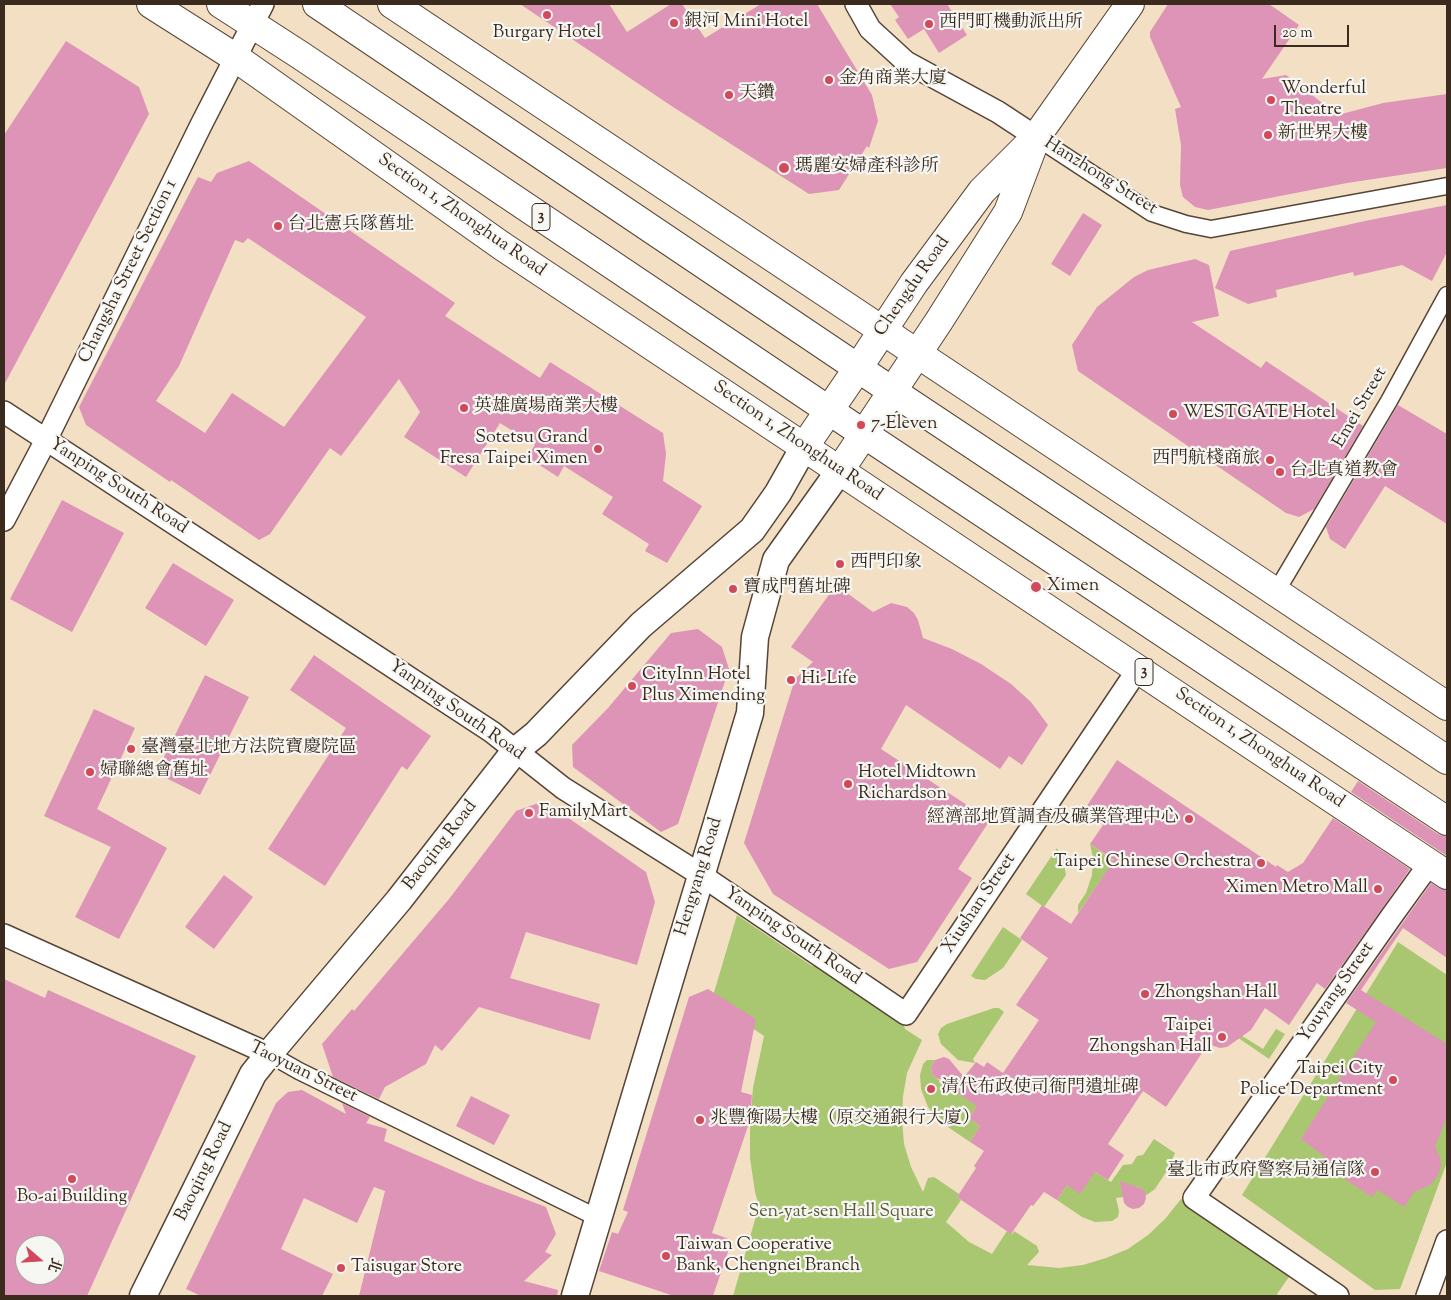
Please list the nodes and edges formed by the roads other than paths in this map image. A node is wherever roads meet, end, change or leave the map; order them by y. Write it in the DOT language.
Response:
graph roads {
  1 [pos="151,4"];
  2 [pos="221,4"];
  3 [pos="318,4"];
  4 [pos="392,4"];
  5 [pos="856,4"];
  6 [pos="1130,4"];
  7 [pos="258,14"];
  8 [pos="236,58"];
  9 [pos="1036,137"];
  10 [pos="1447,186"];
  11 [pos="1447,295"];
  12 [pos="882,331"];
  13 [pos="917,354"];
  14 [pos="858,368"];
  15 [pos="892,391"];
  16 [pos="829,410"];
  17 [pos="4,412"];
  18 [pos="864,434"];
  19 [pos="46,440"];
  20 [pos="804,447"];
  21 [pos="840,470"];
  22 [pos="4,520"];
  23 [pos="1276,592"];
  24 [pos="1138,669"];
  25 [pos="1447,706"];
  26 [pos="515,751"];
  27 [pos="1447,760"];
  28 [pos="1447,821"];
  29 [pos="1439,869"];
  30 [pos="701,875"];
  31 [pos="4,935"];
  32 [pos="906,1014"];
  33 [pos="268,1054"];
  34 [pos="598,1218"];
  35 [pos="1447,1241"];
  36 [pos="143,1296"];
  37 [pos="575,1296"];
  38 [pos="1338,1296"];
  39 [pos="1427,1296"];
  1 -- 8 [label="main road, Section 1, Zhonghua Road / 3"];
  2 -- 7 [label="main road, 3"];
  3 -- 14 [label="main road"];
  4 -- 12 [label="main road"];
  5 -- 9 [label="street, Hanzhong Street"];
  6 -- 9 [label="main road, Chengdu Road"];
  7 -- 8 [label="street, Changsha Street Section 1"];
  7 -- 16 [label="main road, 3"];
  8 -- 19 [label="street, Changsha Street Section 1"];
  8 -- 20 [label="main road, Section 1, Zhonghua Road / 3"];
  9 -- 10 [label="street, Hanzhong Street"];
  9 -- 12 [label="main road, Chengdu Road"];
  9 -- 13 [label="main road, Chengdu Road"];
  11 -- 23 [label="street, Emei Street"];
  12 -- 13 [label="main road"];
  12 -- 14 [label="main road, Chengdu Road"];
  13 -- 15 [label="main road, Chengdu Road"];
  13 -- 23 [label="main road"];
  14 -- 15 [label="main road"];
  14 -- 16 [label="main road, Chengdu Road"];
  15 -- 18 [label="main road, Chengdu Road"];
  15 -- 27 [label="main road"];
  16 -- 18 [label="main road, 3"];
  16 -- 20 [label="main road, Chengdu Road"];
  17 -- 19 [label="street, Yanping South Road"];
  18 -- 21 [label="main road, Chengdu Road"];
  18 -- 28 [label="main road, 3"];
  19 -- 22 [label="street, Changsha Street Section 1"];
  19 -- 26 [label="street, Yanping South Road"];
  20 -- 21 [label="main road, Section 1, Zhonghua Road / 3"];
  20 -- 26 [label="street, Baoqing Road"];
  21 -- 24 [label="main road, Section 1, Zhonghua Road / 3"];
  21 -- 30 [label="street, Hengyang Road"];
  23 -- 25 [label="main road"];
  24 -- 29 [label="main road, Section 1, Zhonghua Road / 3"];
  24 -- 32 [label="street, Xiushan Street"];
  26 -- 30 [label="street, Yanping South Road"];
  26 -- 33 [label="street, Baoqing Road"];
  29 -- 38 [label="street, Youyang Street"];
  30 -- 32 [label="street, Yanping South Road"];
  30 -- 34 [label="street, Hengyang Road"];
  31 -- 33 [label="street, Taoyuan Street"];
  33 -- 34 [label="street, Taoyuan Street"];
  33 -- 36 [label="street, Baoqing Road"];
  34 -- 37 [label="street, Hengyang Road"];
  35 -- 39 [label="street"];
}
